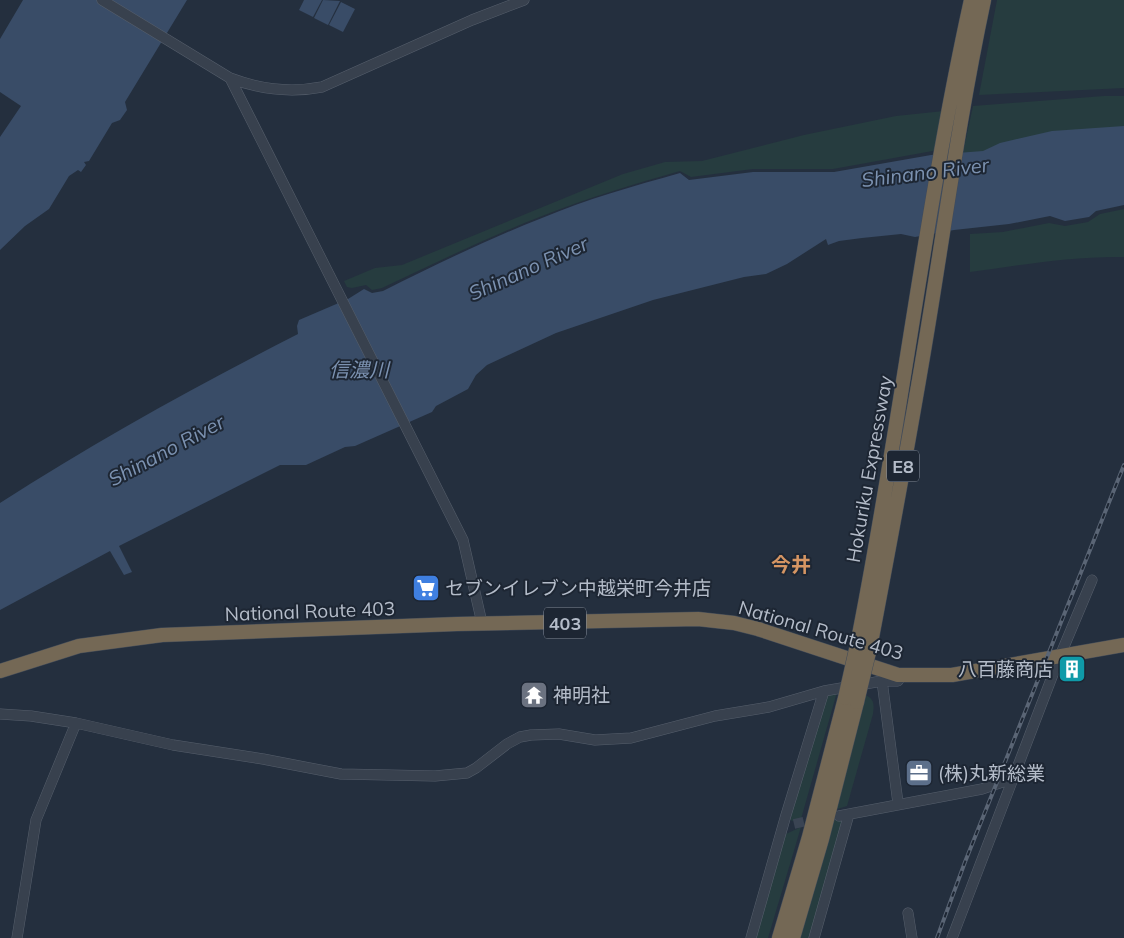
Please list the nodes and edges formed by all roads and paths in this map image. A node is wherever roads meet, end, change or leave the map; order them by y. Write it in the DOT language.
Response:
graph roads {
  1 [pos="102,0"];
  2 [pos="524,0"];
  3 [pos="970,0"];
  4 [pos="984,0"];
  5 [pos="230,78"];
  6 [pos="1092,580"];
  7 [pos="482,623"];
  8 [pos="863,646"];
  9 [pos="1124,646"];
  10 [pos="1060,656"];
  11 [pos="0,671"];
  12 [pos="902,675"];
  13 [pos="882,681"];
  14 [pos="824,690"];
  15 [pos="851,700"];
  16 [pos="0,714"];
  17 [pos="76,723"];
  18 [pos="1014,778"];
  19 [pos="898,804"];
  20 [pos="794,824"];
  21 [pos="783,827"];
  22 [pos="908,913"];
  23 [pos="17,938"];
  24 [pos="752,938"];
  25 [pos="779,938"];
  26 [pos="794,938"];
  27 [pos="814,938"];
  28 [pos="912,938"];
  29 [pos="952,938"];
  1 -- 5 [label="street"];
  2 -- 5 [label="street"];
  3 -- 8 [label="highway, Hokuriku Expressway / E8"];
  4 -- 8 [label="highway, Hokuriku Expressway / E8"];
  5 -- 7 [label="street"];
  6 -- 10 [label="street"];
  7 -- 11 [label="highway, National Route 403 / 403"];
  7 -- 12 [label="highway, National Route 403 / 403"];
  8 -- 15 [label="highway, Hokuriku Expressway / E8, bridge"];
  9 -- 10 [label="highway, National Route 403 / 403"];
  10 -- 12 [label="highway, National Route 403 / 403"];
  10 -- 18 [label="street"];
  12 -- 13 [label="street"];
  13 -- 14 [label="street"];
  13 -- 19 [label="street"];
  14 -- 17 [label="street"];
  14 -- 21 [label="street"];
  15 -- 25 [label="highway, Hokuriku Expressway / E8"];
  15 -- 26 [label="highway, Hokuriku Expressway / E8"];
  16 -- 17 [label="street"];
  17 -- 23 [label="street"];
  18 -- 19 [label="street"];
  18 -- 29 [label="street"];
  19 -- 27 [label="street"];
  20 -- 21 [label="street"];
  21 -- 24 [label="street"];
  22 -- 28 [label="street"];
}
